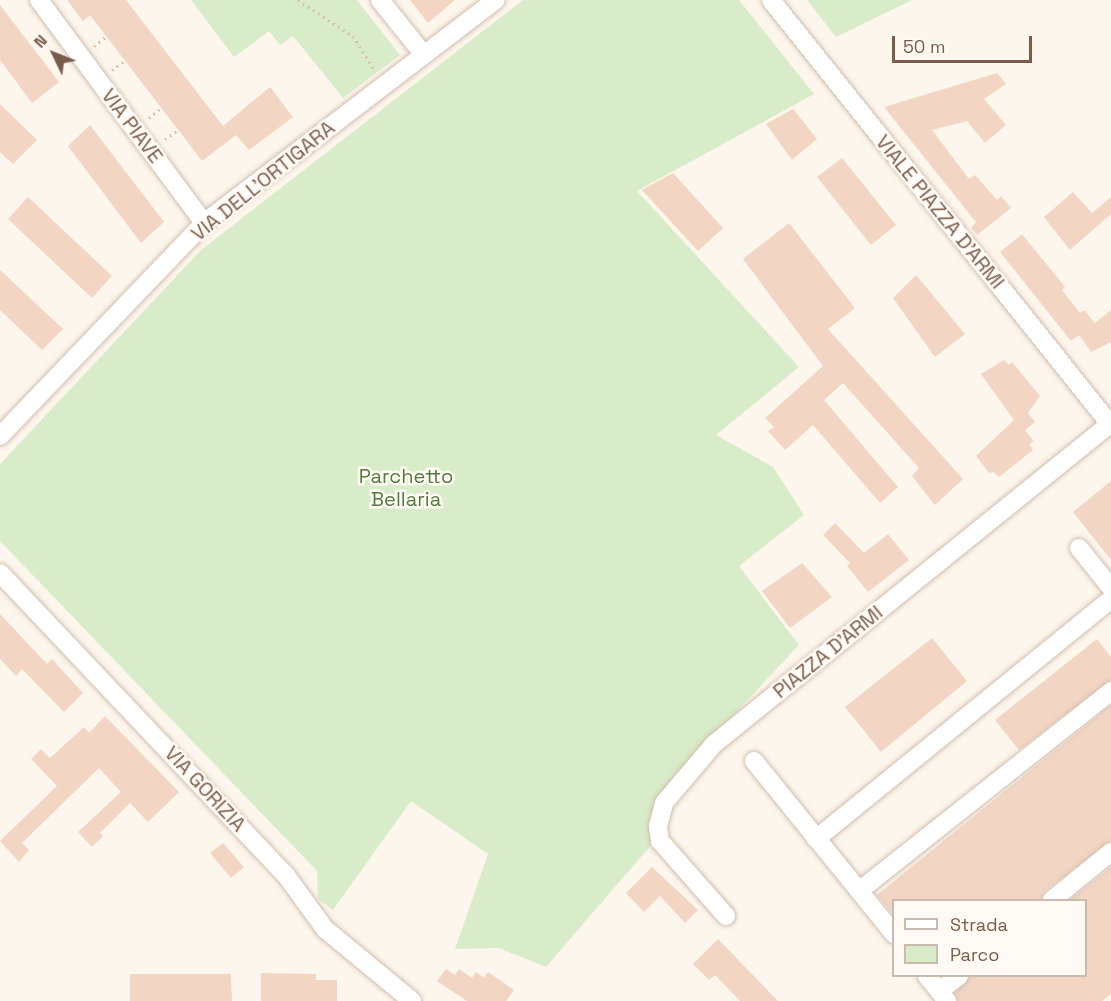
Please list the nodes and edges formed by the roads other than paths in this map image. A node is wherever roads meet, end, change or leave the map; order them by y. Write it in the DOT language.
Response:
graph roads {
  1 [pos="39,0"];
  2 [pos="380,0"];
  3 [pos="496,0"];
  4 [pos="771,0"];
  5 [pos="424,55"];
  6 [pos="204,223"];
  7 [pos="1110,424"];
  8 [pos="0,436"];
  9 [pos="1079,548"];
  10 [pos="0,573"];
  11 [pos="1111,588"];
  12 [pos="1111,599"];
  13 [pos="1111,691"];
  14 [pos="754,761"];
  15 [pos="816,839"];
  16 [pos="1111,852"];
  17 [pos="859,891"];
  18 [pos="1053,899"];
  19 [pos="726,916"];
  20 [pos="892,932"];
  21 [pos="929,977"];
  22 [pos="957,977"];
  23 [pos="943,996"];
  24 [pos="412,1001"];
  1 -- 6 [label="street, VIA PIAVE"];
  2 -- 5 [label="street"];
  3 -- 5 [label="street, VIA DELL'ORTIGARA"];
  4 -- 7 [label="street, VIALE PIAZZA D'ARMI"];
  5 -- 6 [label="street, VIA DELL'ORTIGARA"];
  6 -- 8 [label="street, VIA DELL'ORTIGARA"];
  7 -- 19 [label="street, PIAZZA D'ARMI"];
  9 -- 11 [label="street"];
  10 -- 24 [label="street, VIA GORIZIA"];
  12 -- 15 [label="street"];
  13 -- 17 [label="street"];
  14 -- 15 [label="street"];
  15 -- 17 [label="street"];
  16 -- 18 [label="street"];
  17 -- 20 [label="street"];
  21 -- 23 [label="street"];
  22 -- 23 [label="street"];
}
